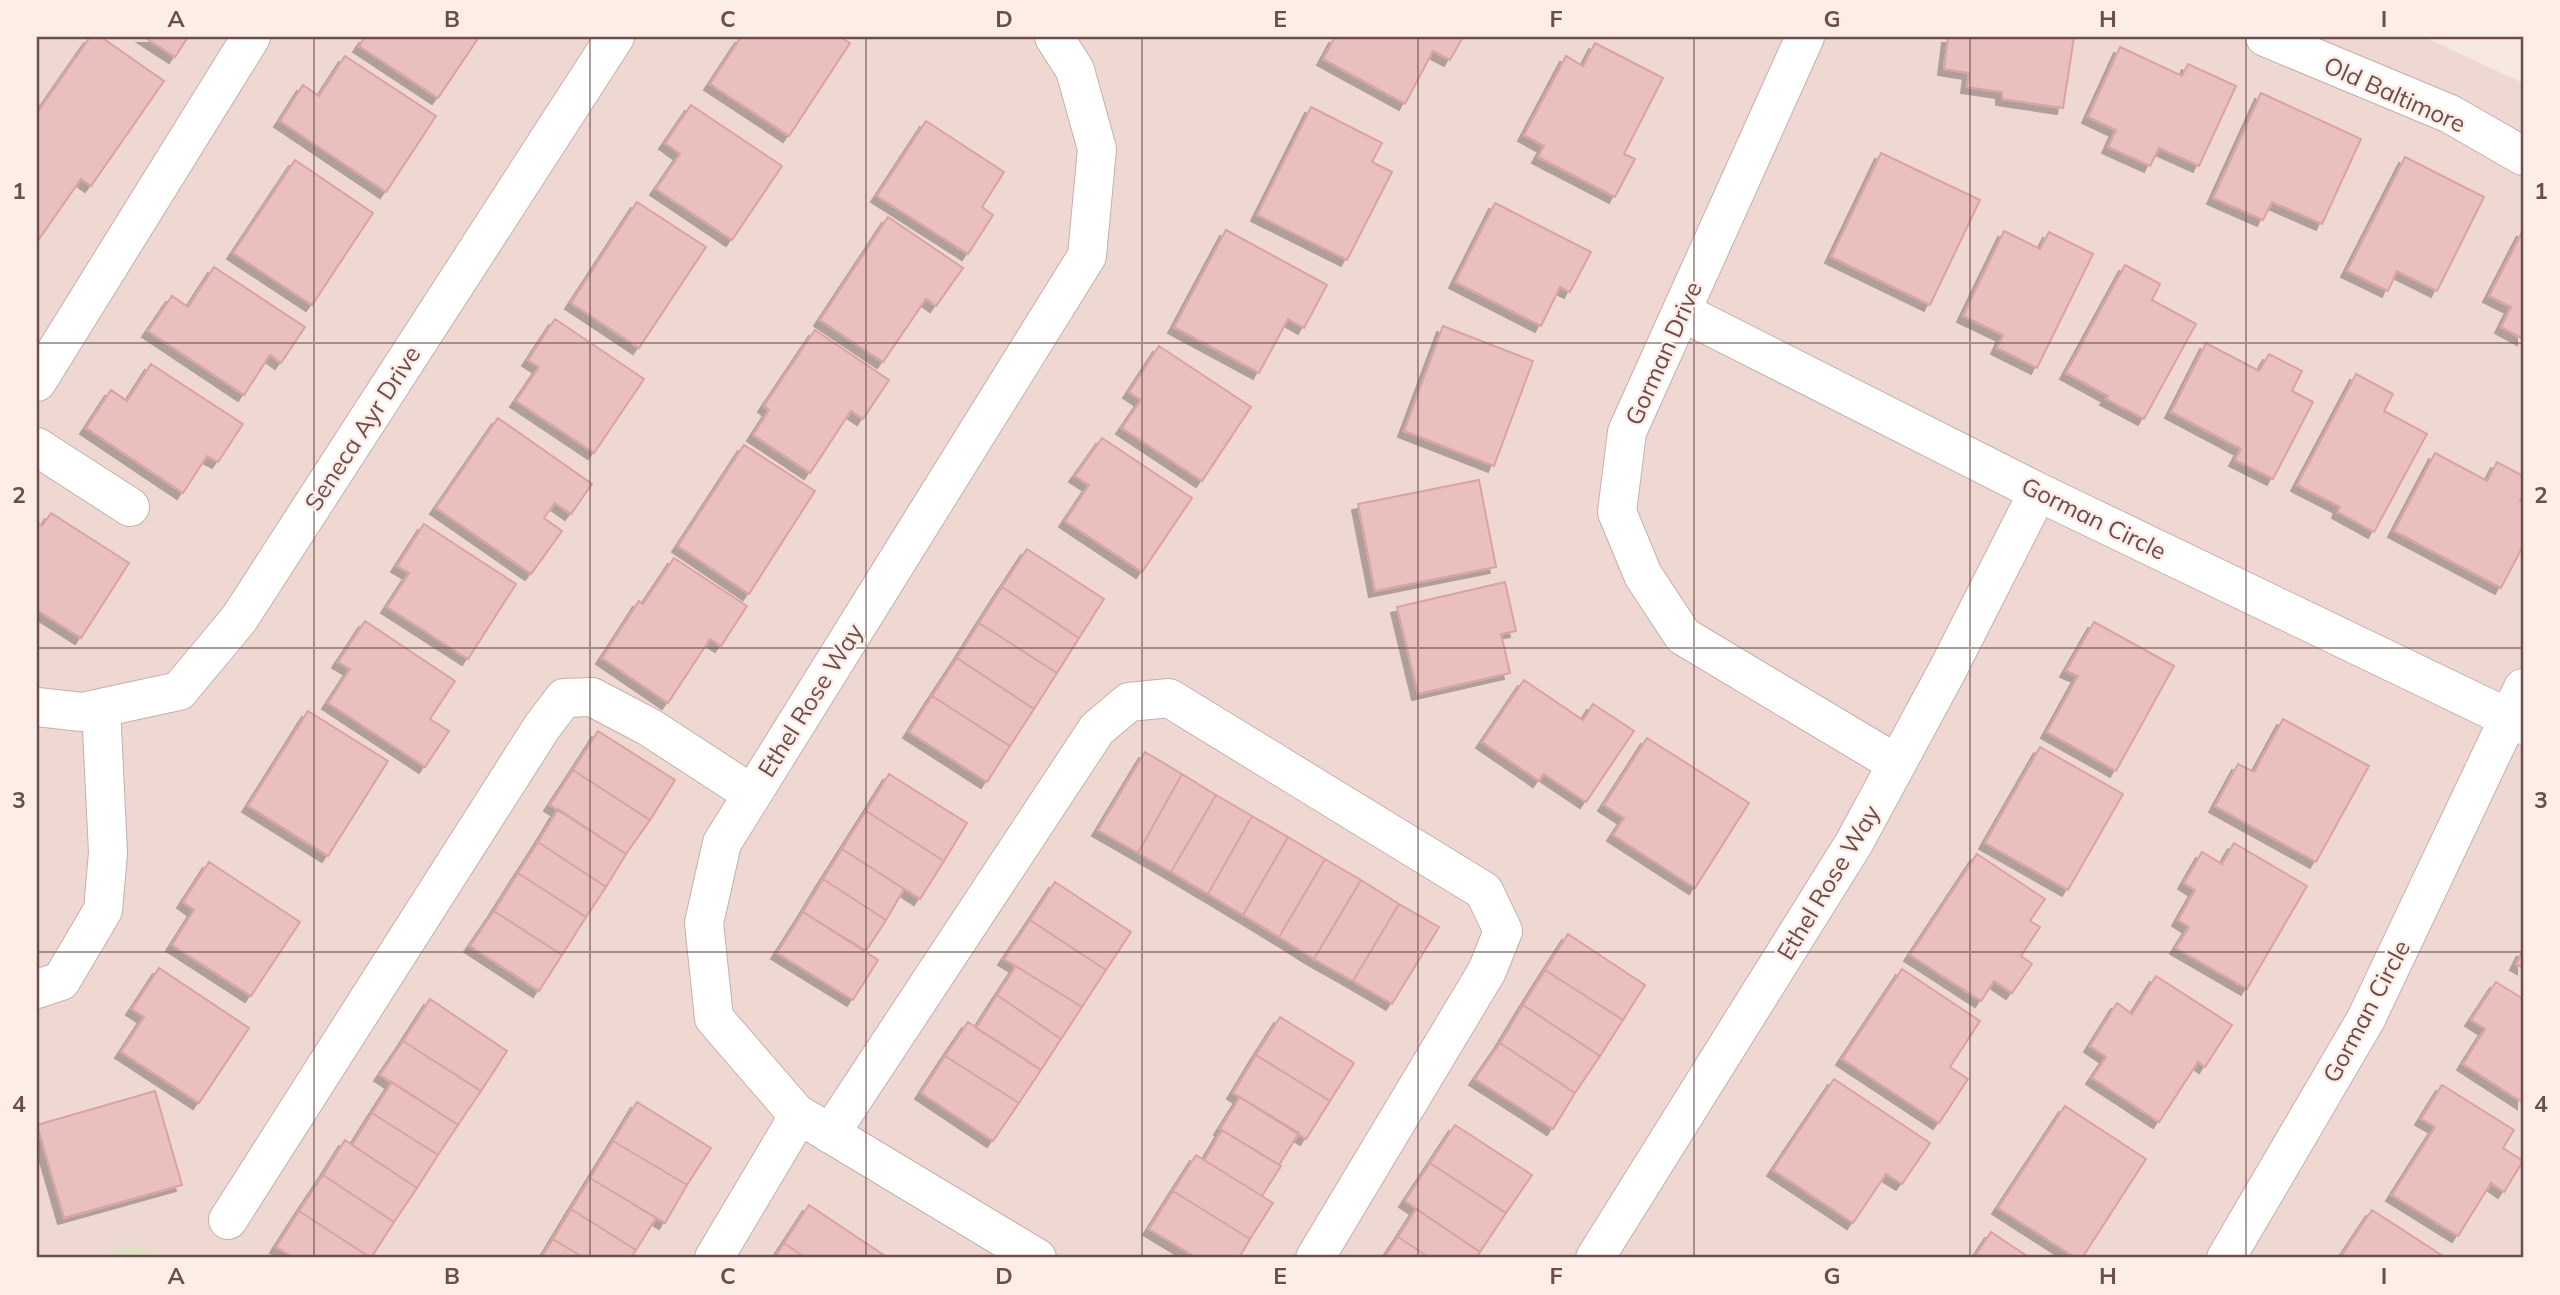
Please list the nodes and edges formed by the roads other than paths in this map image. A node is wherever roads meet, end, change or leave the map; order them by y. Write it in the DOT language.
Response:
graph roads {
  1 [pos="251,37"];
  2 [pos="615,37"];
  3 [pos="1054,37"];
  4 [pos="1805,37"];
  5 [pos="2265,37"];
  6 [pos="2523,156"];
  7 [pos="1682,312"];
  8 [pos="37,382"];
  9 [pos="37,447"];
  10 [pos="2038,492"];
  11 [pos="130,507"];
  12 [pos="37,707"];
  13 [pos="101,708"];
  14 [pos="2519,710"];
  15 [pos="1897,764"];
  16 [pos="751,794"];
  17 [pos="37,989"];
  18 [pos="814,1125"];
  19 [pos="228,1220"];
  20 [pos="714,1258"];
  21 [pos="1037,1258"];
  22 [pos="1315,1258"];
  23 [pos="1595,1258"];
  24 [pos="2225,1258"];
  1 -- 8 [label="street"];
  2 -- 13 [label="street, Seneca Ayr Drive"];
  3 -- 16 [label="street, Ethel Rose Way"];
  4 -- 7 [label="street, Gorman Drive"];
  5 -- 6 [label="street, Old Baltimore"];
  7 -- 10 [label="street, Gorman Circle"];
  7 -- 15 [label="street, Gorman Drive"];
  9 -- 11 [label="street"];
  10 -- 14 [label="street, Gorman Circle"];
  10 -- 15 [label="street, Ethel Rose Way"];
  12 -- 13 [label="street, Seneca Ayr Drive"];
  13 -- 17 [label="street"];
  14 -- 24 [label="street, Gorman Circle"];
  15 -- 23 [label="street, Ethel Rose Way"];
  16 -- 18 [label="street, Ethel Rose Way"];
  16 -- 19 [label="street"];
  18 -- 20 [label="street"];
  18 -- 21 [label="street, Ethel Rose Way"];
  18 -- 22 [label="street"];
}
